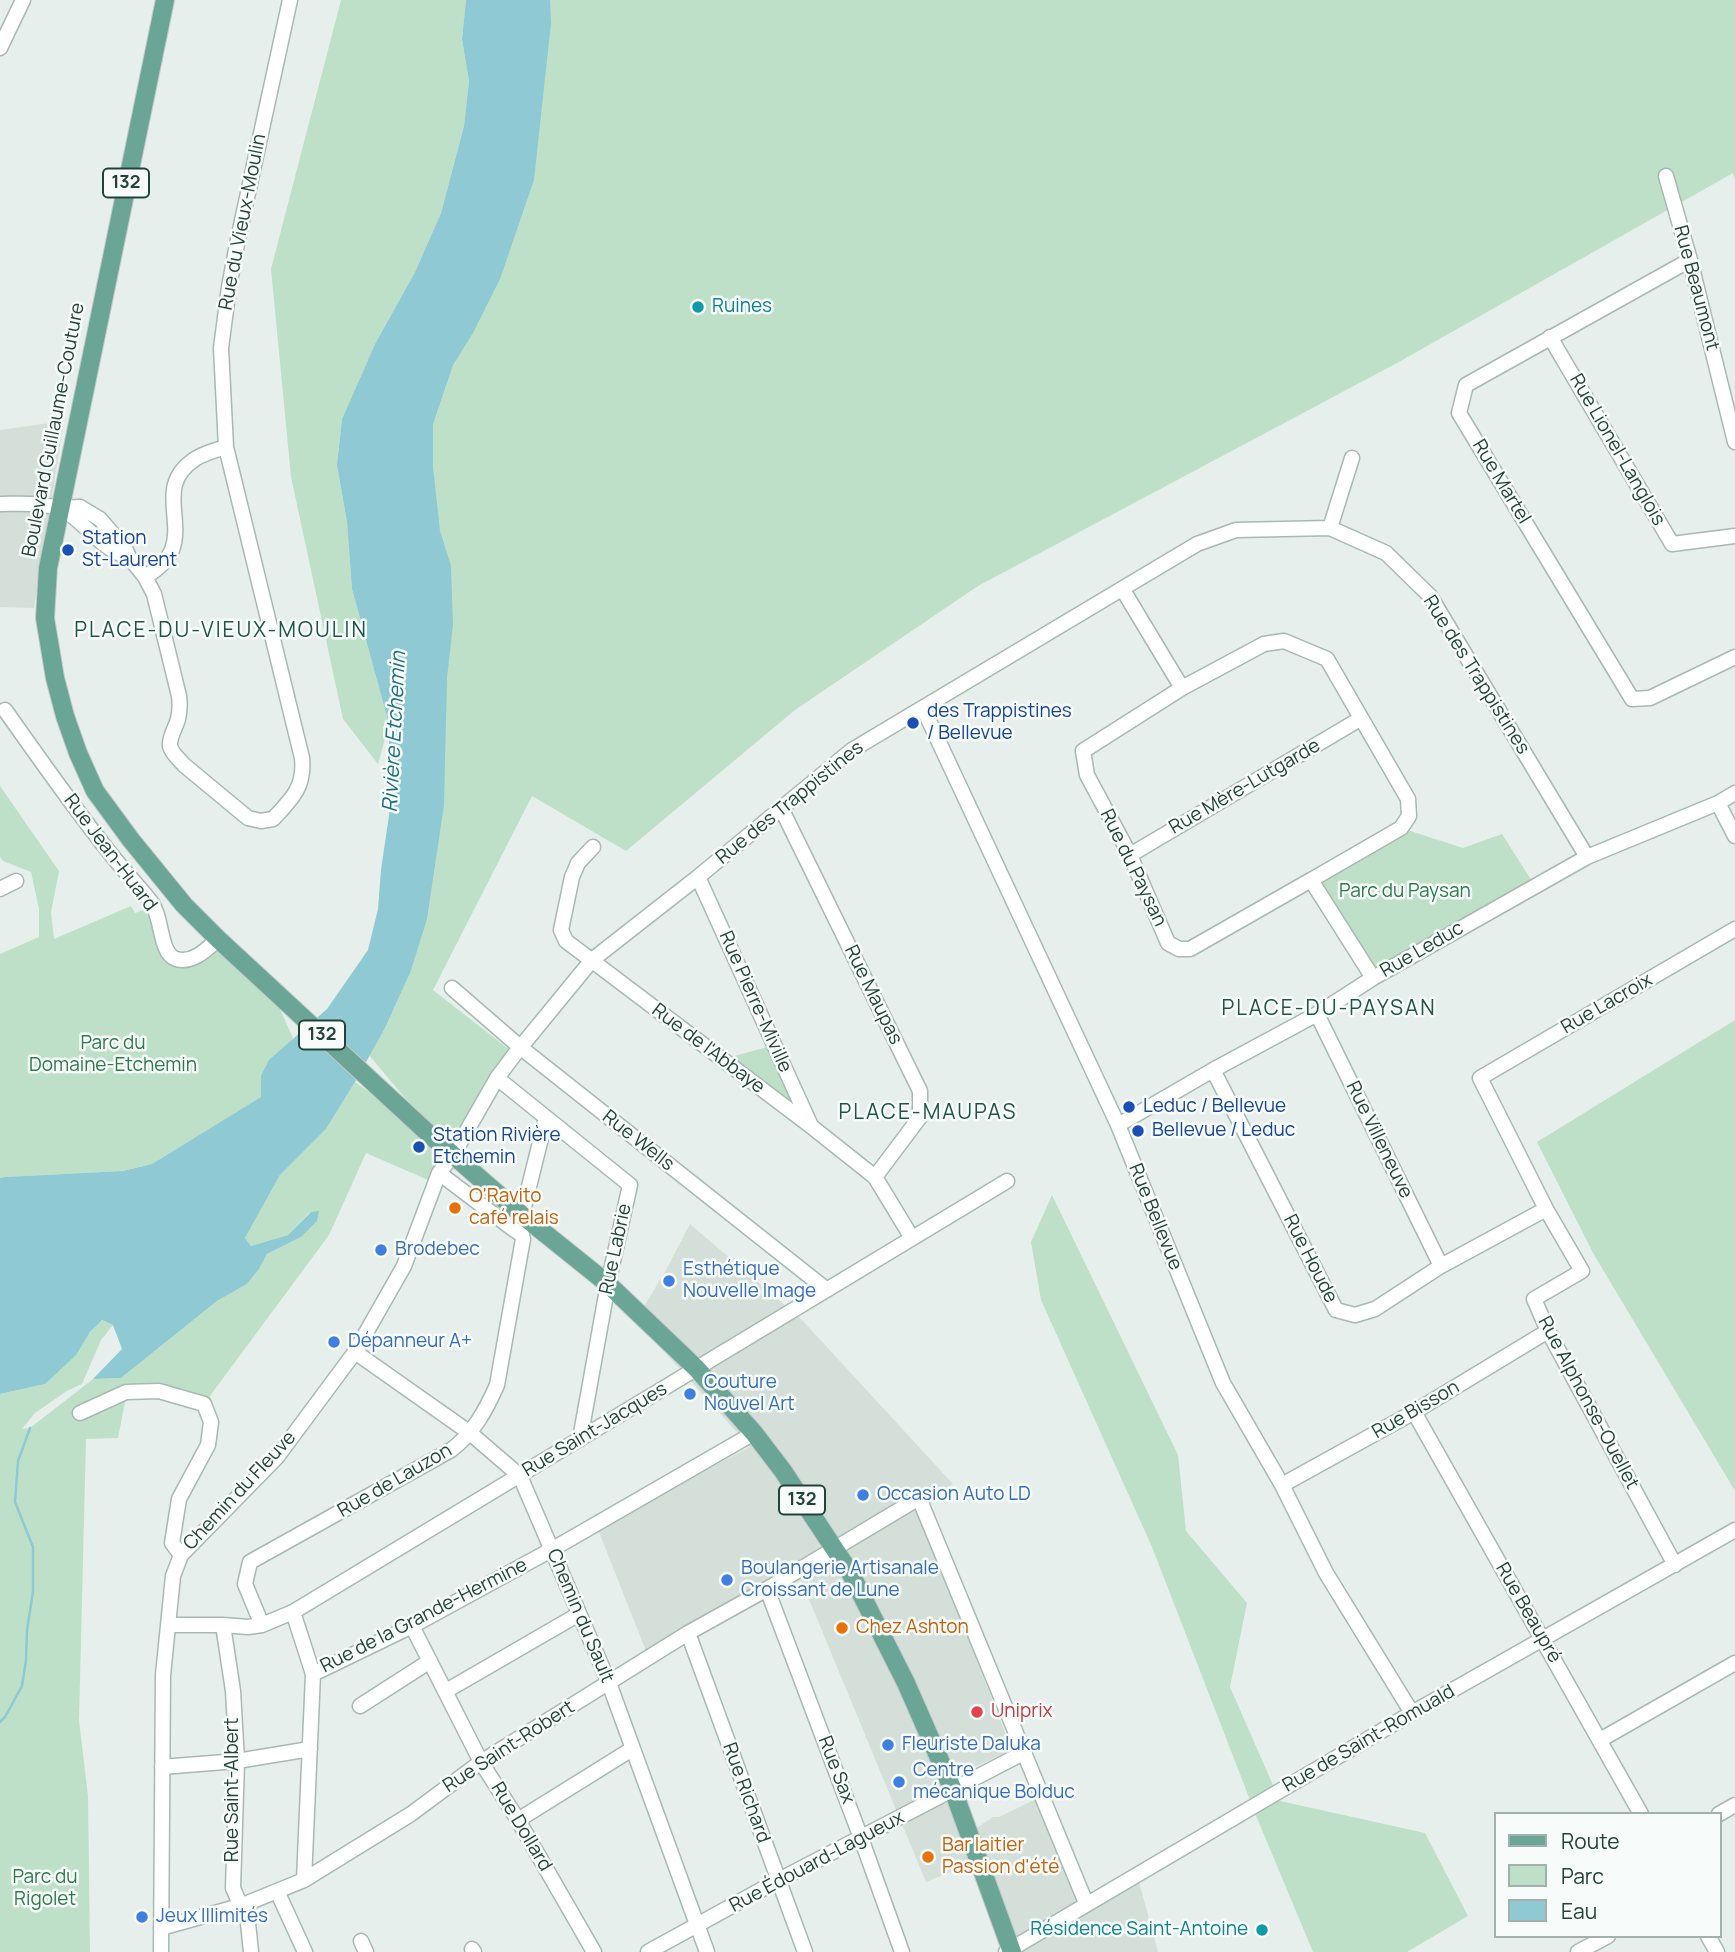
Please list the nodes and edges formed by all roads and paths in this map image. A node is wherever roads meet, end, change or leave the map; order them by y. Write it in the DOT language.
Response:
graph roads {
  1 [pos="23,0"];
  2 [pos="164,0"];
  3 [pos="290,0"];
  4 [pos="0,48"];
  5 [pos="1666,176"];
  6 [pos="1690,260"];
  7 [pos="1550,337"];
  8 [pos="1735,442"];
  9 [pos="226,447"];
  10 [pos="1352,458"];
  11 [pos="0,504"];
  12 [pos="58,508"];
  13 [pos="1330,528"];
  14 [pos="1735,536"];
  15 [pos="145,577"];
  16 [pos="1123,590"];
  17 [pos="1735,657"];
  18 [pos="1182,688"];
  19 [pos="923,708"];
  20 [pos="5,710"];
  21 [pos="1360,719"];
  22 [pos="1735,793"];
  23 [pos="1718,803"];
  24 [pos="781,808"];
  25 [pos="1735,836"];
  26 [pos="593,847"];
  27 [pos="1130,855"];
  28 [pos="1587,857"];
  29 [pos="698,877"];
  30 [pos="1311,880"];
  31 [pos="16,881"];
  32 [pos="0,890"];
  33 [pos="1735,929"];
  34 [pos="218,939"];
  35 [pos="592,960"];
  36 [pos="1373,978"];
  37 [pos="452,988"];
  38 [pos="1317,1014"];
  39 [pos="520,1047"];
  40 [pos="1213,1070"];
  41 [pos="497,1078"];
  42 [pos="1480,1078"];
  43 [pos="546,1118"];
  44 [pos="1118,1125"];
  45 [pos="812,1128"];
  46 [pos="453,1155"];
  47 [pos="439,1173"];
  48 [pos="875,1177"];
  49 [pos="1007,1181"];
  50 [pos="1546,1209"];
  51 [pos="522,1215"];
  52 [pos="912,1238"];
  53 [pos="1441,1266"];
  54 [pos="608,1284"];
  55 [pos="827,1290"];
  56 [pos="1548,1331"];
  57 [pos="355,1352"];
  58 [pos="697,1369"];
  59 [pos="1414,1412"];
  60 [pos="80,1413"];
  61 [pos="470,1433"];
  62 [pos="754,1433"];
  63 [pos="580,1439"];
  64 [pos="520,1476"];
  65 [pos="1282,1485"];
  66 [pos="1735,1530"];
  67 [pos="834,1548"];
  68 [pos="551,1550"];
  69 [pos="181,1555"];
  70 [pos="1675,1564"];
  71 [pos="767,1589"];
  72 [pos="293,1612"];
  73 [pos="579,1614"];
  74 [pos="168,1625"];
  75 [pos="223,1625"];
  76 [pos="262,1625"];
  77 [pos="412,1626"];
  78 [pos="688,1633"];
  79 [pos="1543,1640"];
  80 [pos="430,1661"];
  81 [pos="1735,1663"];
  82 [pos="313,1674"];
  83 [pos="609,1684"];
  84 [pos="446,1691"];
  85 [pos="360,1706"];
  86 [pos="1412,1713"];
  87 [pos="1600,1740"];
  88 [pos="310,1749"];
  89 [pos="632,1749"];
  90 [pos="1025,1752"];
  91 [pos="237,1761"];
  92 [pos="481,1762"];
  93 [pos="162,1767"];
  94 [pos="953,1790"];
  95 [pos="1640,1812"];
  96 [pos="517,1820"];
  97 [pos="862,1838"];
  98 [pos="304,1880"];
  99 [pos="779,1880"];
  100 [pos="277,1891"];
  101 [pos="1086,1903"];
  102 [pos="240,1906"];
  103 [pos="697,1926"];
  104 [pos="161,1928"];
  105 [pos="1604,1938"];
  106 [pos="1009,1951"];
  107 [pos="161,1952"];
  108 [pos="251,1952"];
  109 [pos="305,1952"];
  110 [pos="594,1952"];
  111 [pos="648,1952"];
  112 [pos="707,1952"];
  113 [pos="805,1952"];
  114 [pos="902,1952"];
  115 [pos="1578,1952"];
  1 -- 4 [label="street"];
  2 -- 12 [label="main road, Boulevard Guillaume-Couture / 132"];
  3 -- 9 [label="street, Rue du Vieux-Moulin"];
  5 -- 6 [label="street, Rue Beaumont"];
  6 -- 7 [label="street, Rue Martel"];
  6 -- 8 [label="street, Rue Beaumont"];
  7 -- 14 [label="street, Rue Lionel-Langlois"];
  7 -- 17 [label="street, Rue Martel"];
  9 -- 15 [label="street"];
  9 -- 15 [label="street, Rue du Vieux-Moulin"];
  10 -- 13 [label="street"];
  11 -- 12 [label="street, Rue du Vieux-Moulin"];
  12 -- 15 [label="street, Rue du Vieux-Moulin"];
  12 -- 34 [label="main road, Boulevard Guillaume-Couture / 132"];
  13 -- 16 [label="street, Rue des Trappistines"];
  13 -- 28 [label="street, Rue des Trappistines"];
  16 -- 18 [label="street"];
  16 -- 19 [label="street, Rue des Trappistines"];
  18 -- 21 [label="street, Rue du Paysan"];
  18 -- 27 [label="street, Rue du Paysan"];
  19 -- 24 [label="street, Rue des Trappistines"];
  19 -- 44 [label="street, Rue Bellevue"];
  20 -- 34 [label="street, Rue Jean-Huard"];
  21 -- 27 [label="street, Rue Mère-Lutgarde"];
  21 -- 30 [label="street, Rue du Paysan"];
  22 -- 23 [label="street, Rue Leduc"];
  23 -- 25 [label="street"];
  23 -- 28 [label="street, Rue Leduc"];
  24 -- 29 [label="street, Rue des Trappistines"];
  24 -- 48 [label="street, Rue Maupas"];
  26 -- 35 [label="street, Rue de l'Abbaye"];
  27 -- 30 [label="street, Rue du Paysan"];
  28 -- 36 [label="street, Rue Leduc"];
  29 -- 35 [label="street, Rue des Trappistines"];
  29 -- 45 [label="street, Rue Pierre-Miville"];
  30 -- 36 [label="street"];
  31 -- 32 [label="street"];
  33 -- 42 [label="street, Rue Lacroix"];
  34 -- 46 [label="main road, Boulevard Guillaume-Couture / 132"];
  35 -- 39 [label="street, Rue des Trappistines"];
  35 -- 45 [label="street, Rue de l'Abbaye"];
  36 -- 38 [label="street, Rue Leduc"];
  37 -- 39 [label="street, Rue Wells"];
  38 -- 40 [label="street, Rue Leduc"];
  38 -- 53 [label="street, Rue Villeneuve"];
  39 -- 41 [label="street, Rue des Trappistines"];
  39 -- 55 [label="street, Rue Wells"];
  40 -- 44 [label="street, Rue Leduc"];
  40 -- 53 [label="street, Rue Houde"];
  41 -- 43 [label="street, Rue Labrie"];
  41 -- 46 [label="street, Rue des Trappistines"];
  42 -- 50 [label="street, Rue Alphonse-Ouellet"];
  43 -- 51 [label="street"];
  43 -- 54 [label="street, Rue Labrie"];
  44 -- 65 [label="street, Rue Bellevue"];
  45 -- 48 [label="street, Rue de l'Abbaye"];
  46 -- 47 [label="street, Chemin du Fleuve"];
  46 -- 51 [label="main road, Boulevard Guillaume-Couture / 132"];
  47 -- 57 [label="street, Chemin du Fleuve"];
  47 -- 61 [label="street, Rue de Lauzon"];
  48 -- 52 [label="street, Rue de l'Abbaye"];
  49 -- 52 [label="street, Rue Saint-Jacques"];
  50 -- 53 [label="street, Rue Houde"];
  50 -- 56 [label="street, Rue Alphonse-Ouellet"];
  51 -- 54 [label="main road, Boulevard Guillaume-Couture / 132"];
  52 -- 55 [label="street, Rue Saint-Jacques"];
  54 -- 58 [label="main road, Boulevard Guillaume-Couture / 132"];
  54 -- 63 [label="street, Rue Labrie"];
  55 -- 58 [label="street, Rue Saint-Jacques"];
  56 -- 59 [label="street, Rue Bisson"];
  56 -- 70 [label="street, Rue Alphonse-Ouellet"];
  57 -- 61 [label="street, Chemin du Sault"];
  57 -- 69 [label="street, Chemin du Fleuve"];
  58 -- 62 [label="main road, Boulevard Guillaume-Couture / 132"];
  58 -- 63 [label="street, Rue Saint-Jacques"];
  59 -- 65 [label="street, Rue Bisson"];
  59 -- 79 [label="street, Rue Beaupré"];
  60 -- 69 [label="street"];
  61 -- 64 [label="street, Chemin du Sault"];
  61 -- 76 [label="street, Rue de Lauzon"];
  62 -- 67 [label="main road, Boulevard Guillaume-Couture / 132"];
  62 -- 68 [label="street, Rue de la Grande-Hermine"];
  63 -- 64 [label="street, Rue Saint-Jacques"];
  64 -- 68 [label="street, Chemin du Sault"];
  64 -- 72 [label="street, Rue Saint-Jacques"];
  65 -- 86 [label="street, Rue Bellevue"];
  66 -- 70 [label="street, Rue de Saint-Romuald"];
  67 -- 71 [label="street, Rue Saint-Robert"];
  67 -- 90 [label="street, Rue Saint-Robert"];
  67 -- 94 [label="main road, Boulevard Guillaume-Couture / 132"];
  68 -- 73 [label="street, Chemin du Sault"];
  68 -- 77 [label="street, Rue de la Grande-Hermine"];
  69 -- 74 [label="street, Chemin du Fleuve"];
  70 -- 79 [label="street, Rue de Saint-Romuald"];
  71 -- 78 [label="street, Rue Saint-Robert"];
  71 -- 97 [label="street, Rue Sax"];
  72 -- 76 [label="street, Rue Saint-Jacques"];
  72 -- 82 [label="street"];
  73 -- 83 [label="street, Chemin du Sault"];
  73 -- 84 [label="street"];
  74 -- 75 [label="street, Rue Saint-Jacques"];
  74 -- 93 [label="street, Chemin du Fleuve"];
  75 -- 76 [label="street, Rue Saint-Jacques"];
  75 -- 91 [label="street, Rue Saint-Albert"];
  77 -- 80 [label="street, Rue Dollard"];
  77 -- 82 [label="street, Rue de la Grande-Hermine"];
  78 -- 83 [label="street, Rue Saint-Robert"];
  78 -- 99 [label="street, Rue Richard"];
  79 -- 86 [label="street, Rue de Saint-Romuald"];
  79 -- 87 [label="street, Rue Beaupré"];
  80 -- 84 [label="street, Rue Dollard"];
  80 -- 85 [label="street"];
  81 -- 87 [label="street"];
  82 -- 88 [label="street"];
  83 -- 89 [label="street, Chemin du Sault"];
  83 -- 92 [label="street, Rue Saint-Robert"];
  84 -- 92 [label="street, Rue Dollard"];
  86 -- 101 [label="street, Rue de Saint-Romuald"];
  87 -- 95 [label="street, Rue Beaupré"];
  88 -- 91 [label="street"];
  88 -- 98 [label="street"];
  89 -- 96 [label="street"];
  89 -- 103 [label="street, Chemin du Sault"];
  90 -- 94 [label="street, Rue Édouard-Lagueux"];
  90 -- 101 [label="street"];
  91 -- 93 [label="street"];
  91 -- 102 [label="street, Rue Saint-Albert"];
  92 -- 96 [label="street, Rue Dollard"];
  92 -- 98 [label="street, Rue Saint-Robert"];
  93 -- 104 [label="street, Chemin du Fleuve"];
  94 -- 97 [label="street, Rue Édouard-Lagueux"];
  94 -- 106 [label="main road, Boulevard Guillaume-Couture / 132"];
  96 -- 110 [label="street, Rue Dollard"];
  97 -- 99 [label="street, Rue Édouard-Lagueux"];
  97 -- 114 [label="street, Rue Sax"];
  98 -- 100 [label="street, Rue Saint-Robert"];
  99 -- 103 [label="street, Rue Édouard-Lagueux"];
  99 -- 113 [label="street, Rue Richard"];
  100 -- 102 [label="street, Rue Saint-Robert"];
  100 -- 109 [label="street"];
  101 -- 106 [label="street, Rue de Saint-Romuald"];
  102 -- 104 [label="street, Rue Saint-Robert"];
  102 -- 108 [label="street, Rue Saint-Albert"];
  103 -- 111 [label="street, Rue Édouard-Lagueux"];
  103 -- 112 [label="street, Chemin du Sault"];
  104 -- 107 [label="street, Chemin du Fleuve"];
  105 -- 115 [label="street"];
}
